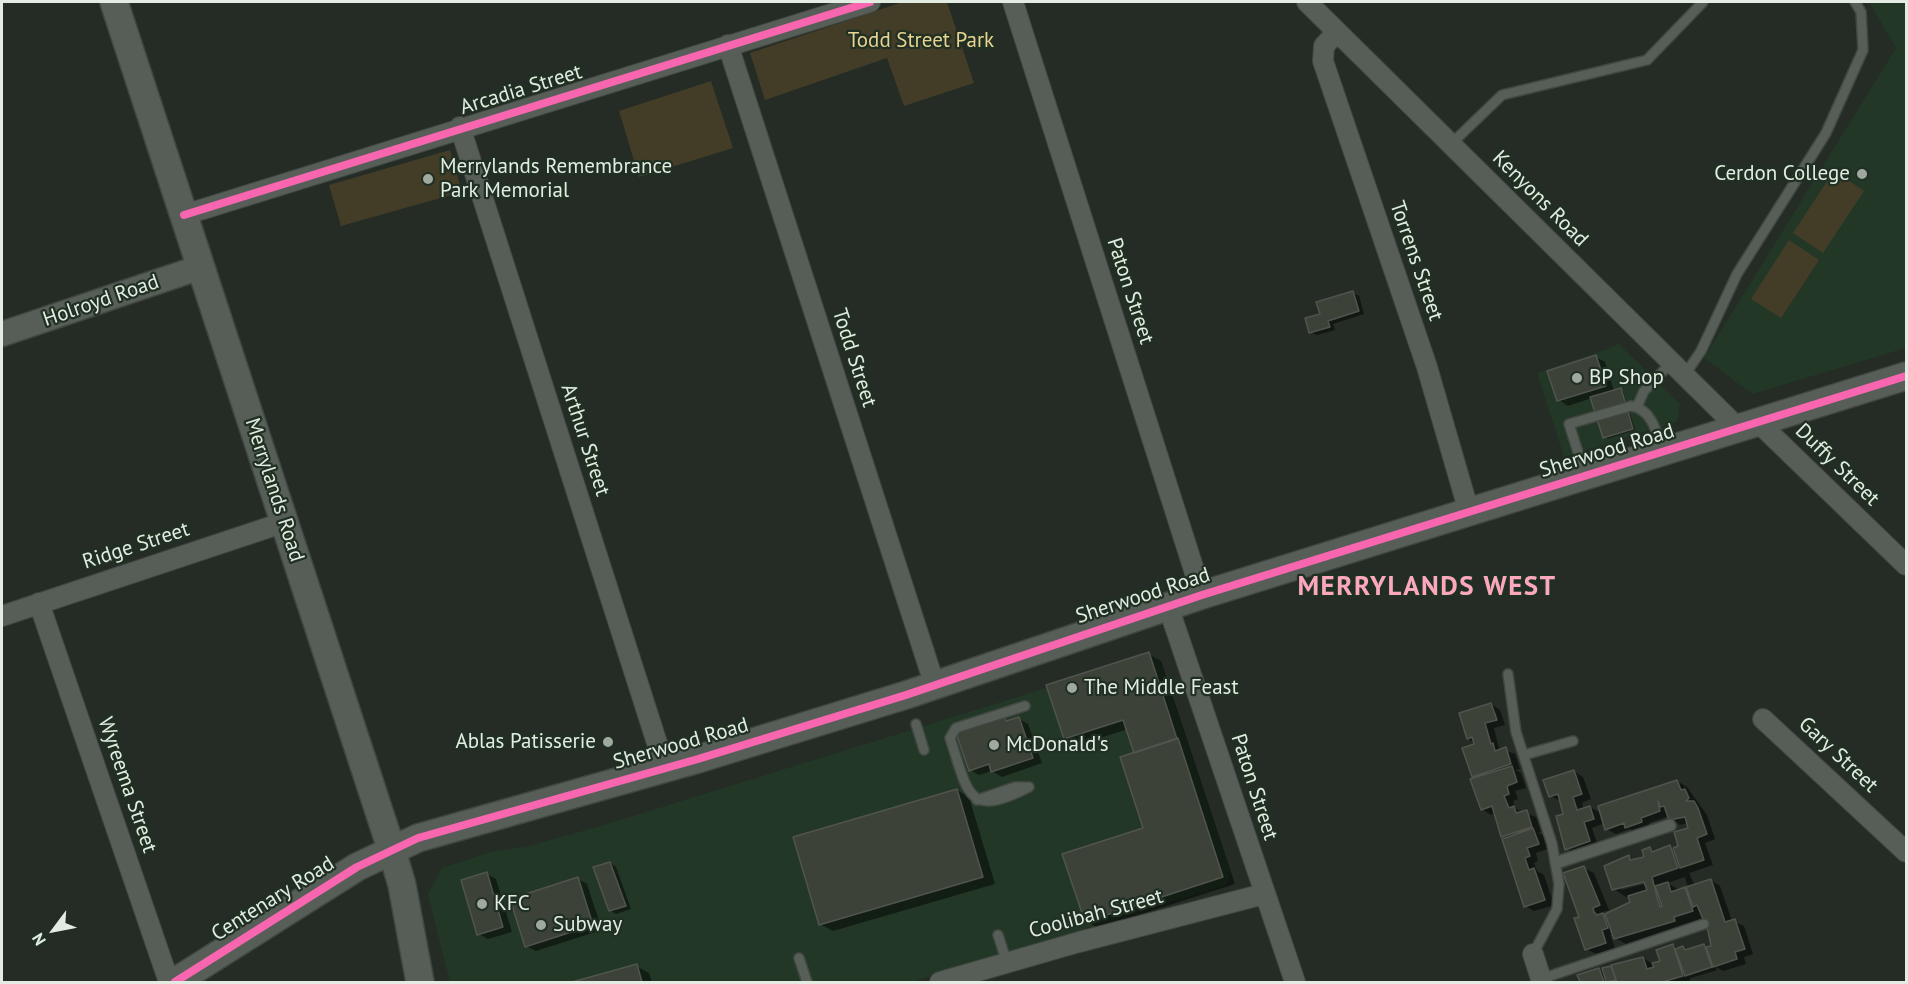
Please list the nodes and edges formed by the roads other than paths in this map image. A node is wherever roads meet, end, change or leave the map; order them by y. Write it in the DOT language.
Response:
graph roads {
  1 [pos="118,2"];
  2 [pos="870,2"];
  3 [pos="1013,2"];
  4 [pos="1307,2"];
  5 [pos="1703,2"];
  6 [pos="1856,2"];
  7 [pos="1337,32"];
  8 [pos="728,45"];
  9 [pos="460,127"];
  10 [pos="1451,144"];
  11 [pos="184,215"];
  12 [pos="201,267"];
  13 [pos="2,334"];
  14 [pos="1678,369"];
  15 [pos="1906,376"];
  16 [pos="1637,407"];
  17 [pos="1750,427"];
  18 [pos="1662,453"];
  19 [pos="1586,477"];
  20 [pos="1469,512"];
  21 [pos="285,522"];
  22 [pos="1906,565"];
  23 [pos="1202,595"];
  24 [pos="39,603"];
  25 [pos="1168,606"];
  26 [pos="2,616"];
  27 [pos="1508,674"];
  28 [pos="935,686"];
  29 [pos="1025,706"];
  30 [pos="1763,719"];
  31 [pos="916,724"];
  32 [pos="1573,741"];
  33 [pos="924,750"];
  34 [pos="1524,755"];
  35 [pos="665,768"];
  36 [pos="1029,787"];
  37 [pos="392,851"];
  38 [pos="1906,852"];
  39 [pos="1555,862"];
  40 [pos="1264,894"];
  41 [pos="1704,924"];
  42 [pos="998,934"];
  43 [pos="1533,954"];
  44 [pos="799,958"];
  45 [pos="1007,963"];
  46 [pos="1542,981"];
  47 [pos="169,982"];
  48 [pos="175,982"];
  49 [pos="420,982"];
  50 [pos="807,982"];
  51 [pos="940,982"];
  52 [pos="1294,982"];
  1 -- 11 [label="main road, Merrylands Road"];
  2 -- 8 [label="street, Arcadia Street"];
  3 -- 23 [label="street, Paton Street"];
  4 -- 7 [label="street, Kenyons Road"];
  5 -- 10 [label="lane"];
  6 -- 14 [label="lane"];
  7 -- 10 [label="street, Kenyons Road"];
  7 -- 20 [label="street, Torrens Street"];
  8 -- 9 [label="street, Arcadia Street"];
  8 -- 28 [label="street, Todd Street"];
  9 -- 11 [label="street, Arcadia Street"];
  9 -- 35 [label="street, Arthur Street"];
  10 -- 14 [label="street, Kenyons Road"];
  11 -- 12 [label="main road, Merrylands Road"];
  12 -- 13 [label="street, Holroyd Road"];
  12 -- 21 [label="main road, Merrylands Road"];
  14 -- 16 [label="lane"];
  14 -- 17 [label="street, Kenyons Road"];
  15 -- 17 [label="main road, Sherwood Road"];
  16 -- 18 [label="lane"];
  16 -- 19 [label="lane"];
  17 -- 18 [label="main road, Sherwood Road"];
  17 -- 22 [label="street, Duffy Street"];
  18 -- 19 [label="main road, Sherwood Road"];
  19 -- 20 [label="main road, Sherwood Road"];
  20 -- 23 [label="main road, Sherwood Road"];
  21 -- 24 [label="street, Ridge Street"];
  21 -- 37 [label="main road, Merrylands Road"];
  23 -- 25 [label="main road, Sherwood Road"];
  24 -- 26 [label="street, Ridge Street"];
  24 -- 47 [label="street, Wyreema Street"];
  25 -- 28 [label="main road, Sherwood Road"];
  25 -- 40 [label="street, Paton Street"];
  27 -- 34 [label="lane"];
  28 -- 35 [label="main road, Sherwood Road"];
  29 -- 36 [label="lane"];
  30 -- 38 [label="street, Gary Street"];
  31 -- 33 [label="lane"];
  32 -- 34 [label="lane"];
  34 -- 39 [label="lane"];
  35 -- 37 [label="main road, Sherwood Road"];
  37 -- 48 [label="main road, Centenary Road"];
  37 -- 49 [label="main road, Merrylands Road"];
  39 -- 39 [label="lane"];
  39 -- 43 [label="lane"];
  40 -- 45 [label="street, Coolibah Street"];
  40 -- 52 [label="street, Paton Street"];
  41 -- 46 [label="lane"];
  42 -- 45 [label="lane"];
  43 -- 46 [label="street"];
  44 -- 50 [label="lane"];
  45 -- 51 [label="street, Coolibah Street"];
}
